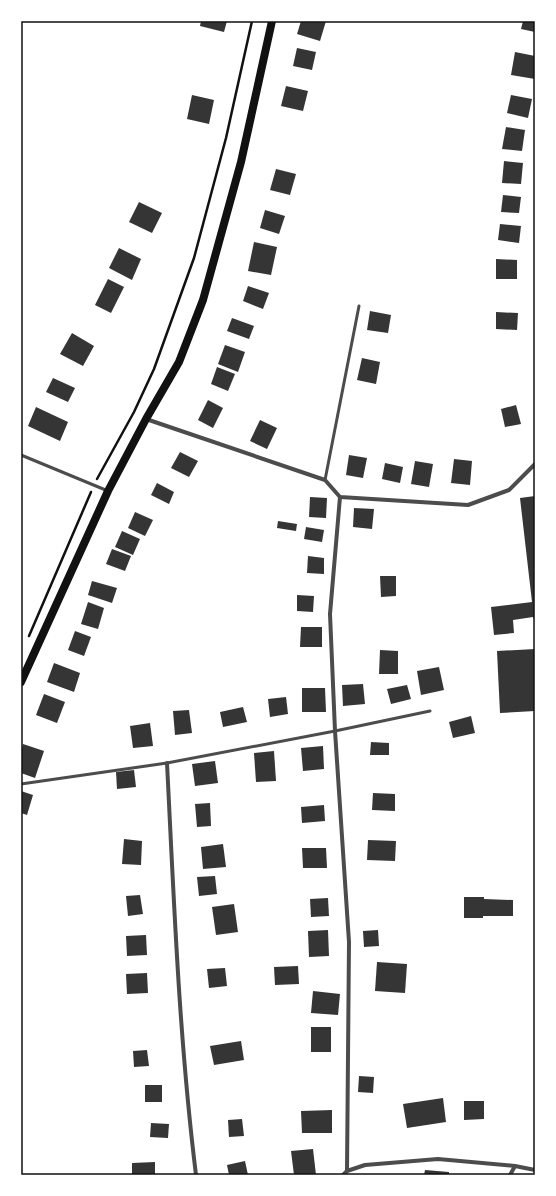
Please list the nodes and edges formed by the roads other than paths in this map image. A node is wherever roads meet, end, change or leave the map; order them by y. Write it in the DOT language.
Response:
graph roads {
  1 [pos="272,21"];
  2 [pos="359,306"];
  3 [pos="146,418"];
  4 [pos="21,455"];
  5 [pos="535,464"];
  6 [pos="325,480"];
  7 [pos="108,491"];
  8 [pos="340,497"];
  9 [pos="24,667"];
  10 [pos="21,682"];
  11 [pos="430,710"];
  12 [pos="335,731"];
  13 [pos="167,764"];
  14 [pos="21,784"];
  15 [pos="515,1166"];
  16 [pos="535,1170"];
  17 [pos="347,1171"];
  18 [pos="196,1175"];
  19 [pos="342,1175"];
  20 [pos="510,1175"];
  1 -- 3 [label="main road"];
  2 -- 6 [label="lane"];
  3 -- 6 [label="street"];
  3 -- 7 [label="main road"];
  4 -- 7 [label="lane"];
  5 -- 8 [label="street"];
  6 -- 8 [label="street"];
  7 -- 9 [label="main road"];
  8 -- 12 [label="street"];
  9 -- 10 [label="main road"];
  11 -- 12 [label="lane"];
  12 -- 13 [label="lane"];
  12 -- 17 [label="street"];
  13 -- 14 [label="lane"];
  13 -- 18 [label="street"];
  15 -- 16 [label="street"];
  15 -- 17 [label="street"];
  15 -- 20 [label="street"];
  17 -- 19 [label="street"];
}
